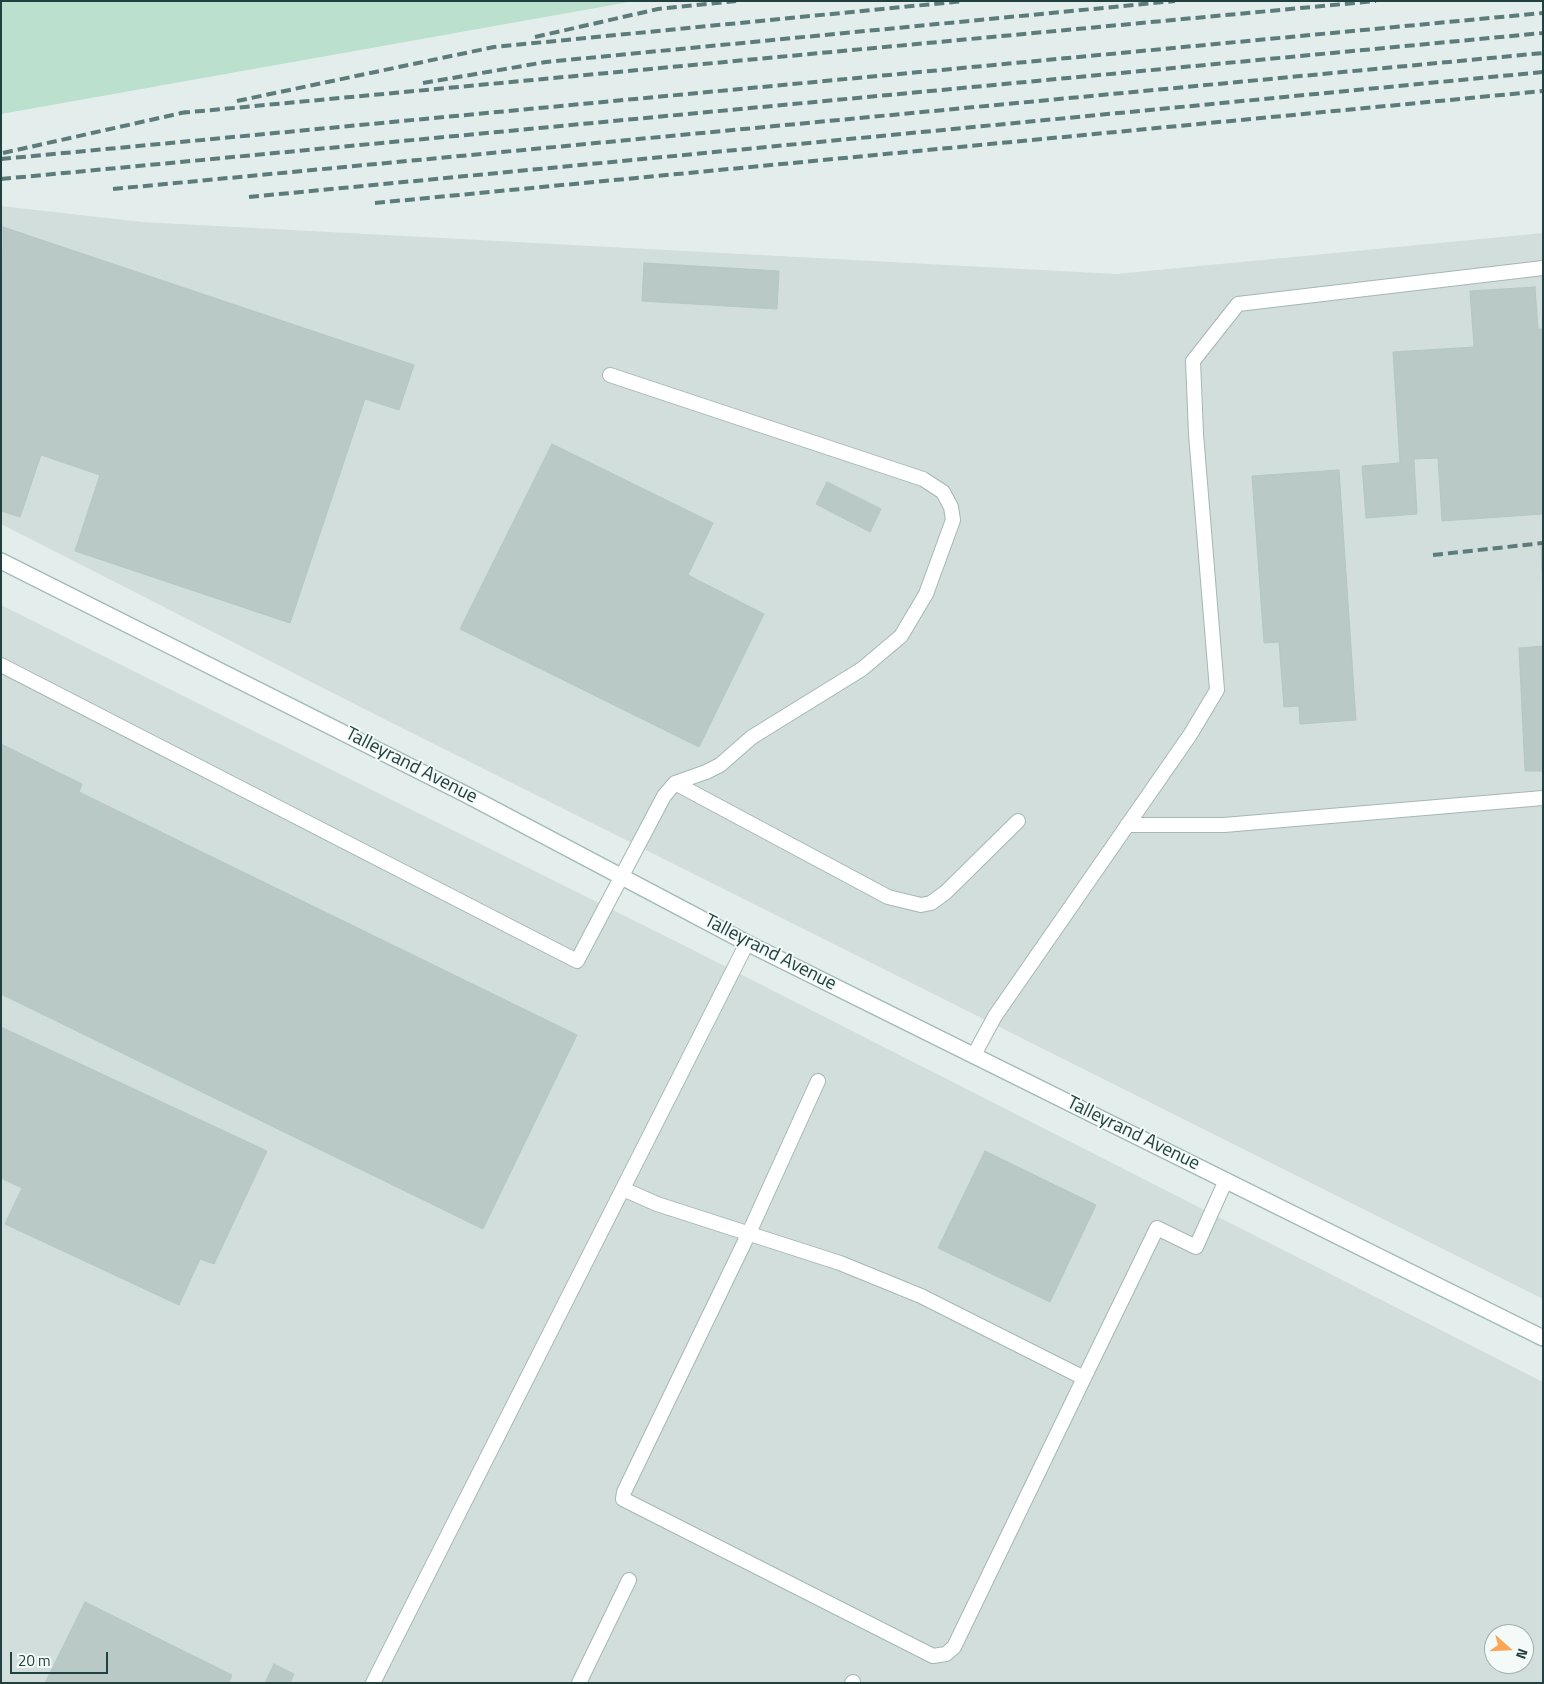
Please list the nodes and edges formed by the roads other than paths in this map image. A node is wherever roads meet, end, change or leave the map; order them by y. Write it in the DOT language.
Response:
graph roads {
  1 [pos="1543,268"];
  2 [pos="610,375"];
  3 [pos="1,561"];
  4 [pos="1,665"];
  5 [pos="675,783"];
  6 [pos="1543,798"];
  7 [pos="1018,821"];
  8 [pos="1127,825"];
  9 [pos="621,876"];
  10 [pos="747,943"];
  11 [pos="974,1055"];
  12 [pos="818,1081"];
  13 [pos="1226,1180"];
  14 [pos="623,1189"];
  15 [pos="748,1235"];
  16 [pos="1543,1338"];
  17 [pos="1084,1378"];
  18 [pos="629,1580"];
  19 [pos="373,1683"];
  20 [pos="579,1683"];
  1 -- 8 [label="lane"];
  2 -- 5 [label="lane"];
  3 -- 9 [label="street, Talleyrand Avenue"];
  4 -- 9 [label="lane"];
  5 -- 7 [label="lane"];
  5 -- 9 [label="lane"];
  6 -- 8 [label="lane"];
  8 -- 11 [label="lane"];
  9 -- 10 [label="street, Talleyrand Avenue"];
  10 -- 11 [label="street, Talleyrand Avenue"];
  10 -- 14 [label="lane"];
  11 -- 13 [label="street, Talleyrand Avenue"];
  12 -- 15 [label="lane"];
  13 -- 16 [label="street, Talleyrand Avenue"];
  13 -- 17 [label="lane"];
  14 -- 15 [label="lane"];
  14 -- 19 [label="lane"];
  15 -- 17 [label="lane"];
  15 -- 17 [label="lane"];
  18 -- 20 [label="lane"];
}
